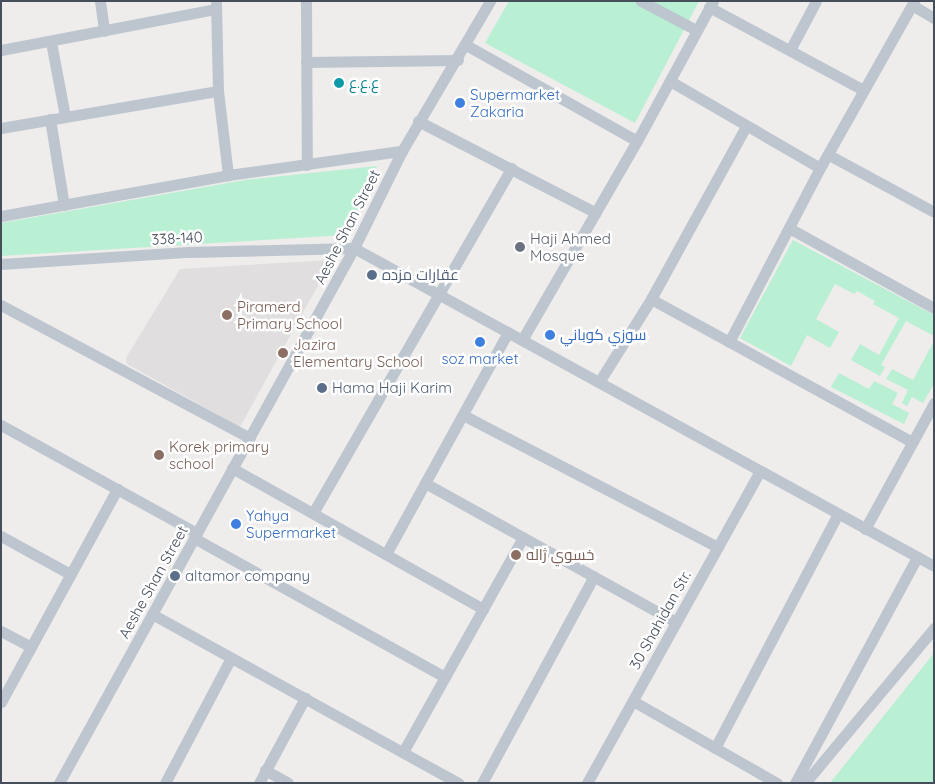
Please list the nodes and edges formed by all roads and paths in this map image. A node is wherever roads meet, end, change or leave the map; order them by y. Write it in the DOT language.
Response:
graph roads {
  1 [pos="100,1"];
  2 [pos="306,1"];
  3 [pos="490,1"];
  4 [pos="640,1"];
  5 [pos="816,1"];
  6 [pos="913,3"];
  7 [pos="711,4"];
  8 [pos="216,5"];
  9 [pos="934,18"];
  10 [pos="696,30"];
  11 [pos="104,31"];
  12 [pos="51,42"];
  13 [pos="466,45"];
  14 [pos="1,50"];
  15 [pos="790,50"];
  16 [pos="458,60"];
  17 [pos="306,62"];
  18 [pos="670,81"];
  19 [pos="863,90"];
  20 [pos="218,91"];
  21 [pos="65,116"];
  22 [pos="50,119"];
  23 [pos="418,121"];
  24 [pos="746,126"];
  25 [pos="1,128"];
  26 [pos="637,141"];
  27 [pos="402,151"];
  28 [pos="828,155"];
  29 [pos="307,165"];
  30 [pos="511,168"];
  31 [pos="820,168"];
  32 [pos="228,175"];
  33 [pos="64,205"];
  34 [pos="934,212"];
  35 [pos="596,213"];
  36 [pos="1,216"];
  37 [pos="789,228"];
  38 [pos="354,248"];
  39 [pos="1,264"];
  40 [pos="437,293"];
  41 [pos="651,299"];
  42 [pos="1,305"];
  43 [pos="934,308"];
  44 [pos="508,332"];
  45 [pos="522,340"];
  46 [pos="729,342"];
  47 [pos="599,382"];
  48 [pos="934,403"];
  49 [pos="463,415"];
  50 [pos="1,425"];
  51 [pos="250,438"];
  52 [pos="912,442"];
  53 [pos="232,468"];
  54 [pos="760,471"];
  55 [pos="425,483"];
  56 [pos="117,489"];
  57 [pos="313,514"];
  58 [pos="838,514"];
  59 [pos="865,528"];
  60 [pos="1,536"];
  61 [pos="196,536"];
  62 [pos="523,537"];
  63 [pos="718,547"];
  64 [pos="386,554"];
  65 [pos="917,557"];
  66 [pos="934,566"];
  67 [pos="70,574"];
  68 [pos="594,576"];
  69 [pos="483,609"];
  70 [pos="152,614"];
  71 [pos="676,622"];
  72 [pos="934,628"];
  73 [pos="1,630"];
  74 [pos="31,647"];
  75 [pos="231,658"];
  76 [pos="445,676"];
  77 [pos="305,698"];
  78 [pos="633,701"];
  79 [pos="1,702"];
  80 [pos="715,748"];
  81 [pos="403,752"];
  82 [pos="266,770"];
  83 [pos="590,782"];
  84 [pos="59,783"];
  85 [pos="165,783"];
  86 [pos="259,783"];
  87 [pos="288,783"];
  88 [pos="458,783"];
  89 [pos="482,783"];
  90 [pos="777,783"];
  91 [pos="795,783"];
  92 [pos="806,783"];
  1 -- 11 [label="street"];
  2 -- 17 [label="street"];
  3 -- 13 [label="street, Aeshe Shan Street"];
  4 -- 10 [label="street"];
  5 -- 15 [label="street"];
  6 -- 9 [label="street"];
  6 -- 19 [label="street"];
  7 -- 10 [label="street"];
  7 -- 15 [label="street"];
  8 -- 11 [label="street"];
  8 -- 20 [label="street"];
  10 -- 18 [label="street"];
  11 -- 12 [label="street"];
  12 -- 14 [label="street"];
  12 -- 21 [label="street"];
  13 -- 16 [label="street, Aeshe Shan Street"];
  13 -- 26 [label="street"];
  15 -- 19 [label="street"];
  16 -- 17 [label="street"];
  16 -- 23 [label="street, Aeshe Shan Street"];
  17 -- 29 [label="street"];
  18 -- 24 [label="street"];
  18 -- 26 [label="street"];
  19 -- 28 [label="street"];
  20 -- 21 [label="street"];
  20 -- 32 [label="street"];
  21 -- 22 [label="street"];
  22 -- 25 [label="street"];
  22 -- 33 [label="street"];
  23 -- 27 [label="street, Aeshe Shan Street"];
  23 -- 30 [label="street"];
  24 -- 31 [label="street"];
  24 -- 41 [label="street"];
  26 -- 35 [label="street"];
  27 -- 29 [label="street"];
  27 -- 38 [label="street, Aeshe Shan Street"];
  28 -- 31 [label="street"];
  28 -- 34 [label="street"];
  29 -- 32 [label="street"];
  30 -- 35 [label="street"];
  30 -- 40 [label="street"];
  31 -- 37 [label="street"];
  32 -- 33 [label="street"];
  33 -- 36 [label="street"];
  35 -- 45 [label="street"];
  37 -- 43 [label="street"];
  37 -- 46 [label="street"];
  38 -- 39 [label="street, 338-140"];
  38 -- 40 [label="street"];
  38 -- 51 [label="street, Aeshe Shan Street"];
  40 -- 44 [label="street"];
  40 -- 57 [label="street"];
  41 -- 46 [label="street"];
  41 -- 47 [label="street"];
  42 -- 51 [label="street"];
  44 -- 45 [label="street"];
  44 -- 49 [label="street"];
  45 -- 47 [label="street"];
  46 -- 52 [label="street"];
  47 -- 54 [label="street"];
  48 -- 52 [label="street"];
  49 -- 55 [label="street"];
  49 -- 63 [label="street"];
  50 -- 56 [label="street"];
  51 -- 53 [label="street, Aeshe Shan Street"];
  52 -- 59 [label="street"];
  53 -- 57 [label="street"];
  53 -- 61 [label="street, Aeshe Shan Street"];
  54 -- 58 [label="street"];
  54 -- 63 [label="street, 30 Shahidan Str."];
  55 -- 62 [label="street"];
  55 -- 64 [label="street"];
  56 -- 61 [label="street"];
  56 -- 67 [label="street"];
  57 -- 64 [label="street"];
  58 -- 59 [label="street"];
  58 -- 80 [label="street"];
  59 -- 65 [label="street"];
  60 -- 67 [label="street"];
  61 -- 70 [label="street, Aeshe Shan Street"];
  61 -- 76 [label="street"];
  62 -- 68 [label="street"];
  62 -- 69 [label="street"];
  63 -- 71 [label="street, 30 Shahidan Str."];
  64 -- 69 [label="street"];
  65 -- 66 [label="street"];
  65 -- 91 [label="street"];
  67 -- 74 [label="street"];
  68 -- 71 [label="street"];
  68 -- 89 [label="street"];
  69 -- 76 [label="street"];
  70 -- 75 [label="street"];
  70 -- 84 [label="street, Aeshe Shan Street"];
  71 -- 78 [label="street, 30 Shahidan Str."];
  72 -- 92 [label="street"];
  73 -- 74 [label="street"];
  74 -- 79 [label="street"];
  75 -- 77 [label="street"];
  75 -- 85 [label="street"];
  76 -- 81 [label="street"];
  77 -- 81 [label="street"];
  77 -- 82 [label="street"];
  78 -- 80 [label="street"];
  78 -- 83 [label="street, 30 Shahidan Str."];
  80 -- 90 [label="street"];
  81 -- 88 [label="street"];
  82 -- 86 [label="street"];
  82 -- 87 [label="street"];
}
